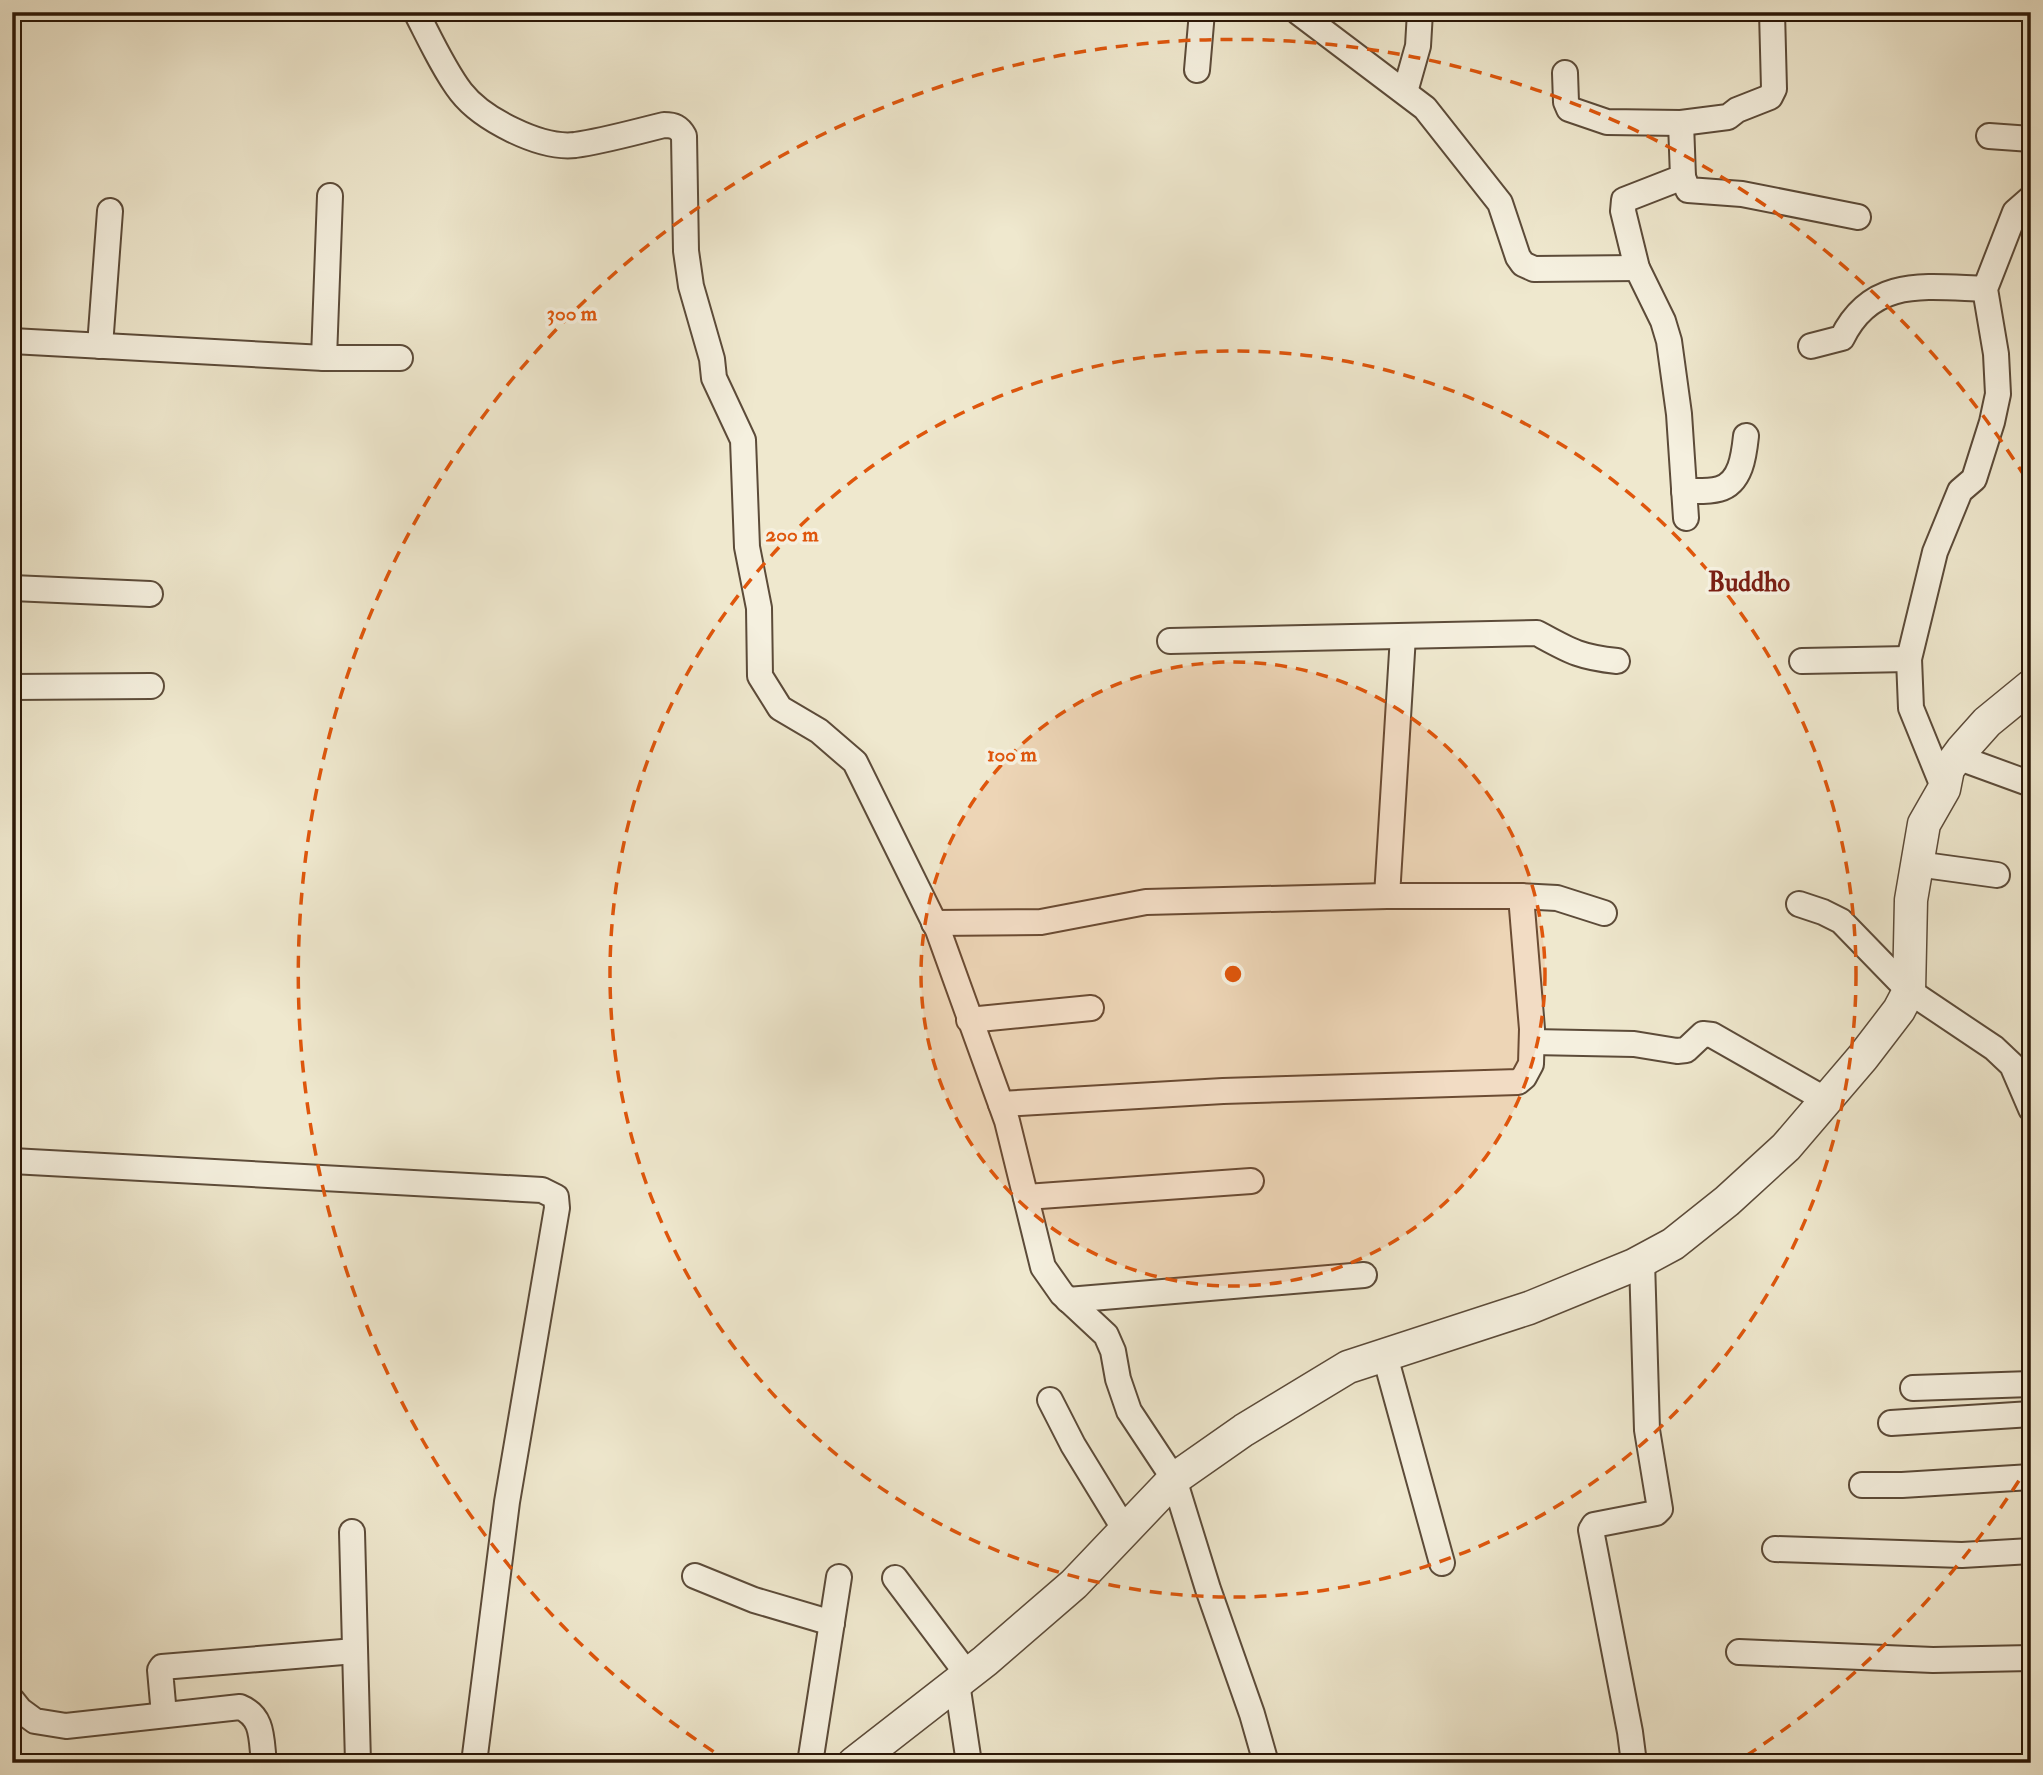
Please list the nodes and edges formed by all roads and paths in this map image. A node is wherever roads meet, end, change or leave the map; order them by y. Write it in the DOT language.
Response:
graph roads {
  1 [pos="416,12"];
  2 [pos="1202,12"];
  3 [pos="1298,12"];
  4 [pos="1420,12"];
  5 [pos="1772,12"];
  6 [pos="1197,70"];
  7 [pos="1565,73"];
  8 [pos="1405,92"];
  9 [pos="1681,123"];
  10 [pos="1989,136"];
  11 [pos="2031,139"];
  12 [pos="1683,177"];
  13 [pos="330,196"];
  14 [pos="2031,198"];
  15 [pos="110,211"];
  16 [pos="1858,217"];
  17 [pos="1637,268"];
  18 [pos="1985,289"];
  19 [pos="12,341"];
  20 [pos="100,346"];
  21 [pos="1811,346"];
  22 [pos="324,358"];
  23 [pos="400,358"];
  24 [pos="1746,436"];
  25 [pos="1684,491"];
  26 [pos="1686,518"];
  27 [pos="12,587"];
  28 [pos="150,594"];
  29 [pos="1403,636"];
  30 [pos="1170,641"];
  31 [pos="1909,659"];
  32 [pos="1618,661"];
  33 [pos="1802,661"];
  34 [pos="151,686"];
  35 [pos="2031,686"];
  36 [pos="12,687"];
  37 [pos="1957,757"];
  38 [pos="2031,784"];
  39 [pos="1944,789"];
  40 [pos="1917,864"];
  41 [pos="1997,875"];
  42 [pos="1387,896"];
  43 [pos="1521,896"];
  44 [pos="1799,904"];
  45 [pos="1604,913"];
  46 [pos="934,923"];
  47 [pos="1909,991"];
  48 [pos="1091,1008"];
  49 [pos="969,1020"];
  50 [pos="1531,1042"];
  51 [pos="2012,1065"];
  52 [pos="2031,1084"];
  53 [pos="1826,1100"];
  54 [pos="1001,1104"];
  55 [pos="2031,1109"];
  56 [pos="12,1161"];
  57 [pos="1251,1181"];
  58 [pos="1026,1196"];
  59 [pos="1642,1261"];
  60 [pos="1364,1275"];
  61 [pos="1068,1300"];
  62 [pos="1385,1356"];
  63 [pos="2031,1384"];
  64 [pos="1913,1388"];
  65 [pos="1050,1399"];
  66 [pos="2031,1414"];
  67 [pos="1891,1423"];
  68 [pos="2031,1477"];
  69 [pos="1174,1479"];
  70 [pos="1862,1485"];
  71 [pos="1125,1530"];
  72 [pos="352,1532"];
  73 [pos="1776,1549"];
  74 [pos="2031,1551"];
  75 [pos="1443,1563"];
  76 [pos="695,1576"];
  77 [pos="839,1577"];
  78 [pos="895,1578"];
  79 [pos="832,1623"];
  80 [pos="355,1651"];
  81 [pos="1739,1652"];
  82 [pos="2031,1658"];
  83 [pos="962,1679"];
  84 [pos="12,1700"];
  85 [pos="164,1715"];
  86 [pos="1634,1762"];
  87 [pos="264,1763"];
  88 [pos="358,1763"];
  89 [pos="474,1763"];
  90 [pos="810,1763"];
  91 [pos="854,1763"];
  92 [pos="969,1763"];
  93 [pos="1266,1763"];
  94 [pos="1657,1763"];
  1 -- 46 [label="street"];
  2 -- 6 [label="street"];
  3 -- 8 [label="street"];
  4 -- 8 [label="street"];
  5 -- 9 [label="street"];
  7 -- 9 [label="street"];
  8 -- 17 [label="street"];
  9 -- 12 [label="street"];
  10 -- 11 [label="street"];
  12 -- 16 [label="street"];
  12 -- 17 [label="street"];
  13 -- 22 [label="street"];
  14 -- 18 [label="street"];
  15 -- 20 [label="street"];
  17 -- 25 [label="street"];
  18 -- 21 [label="street"];
  18 -- 31 [label="street"];
  19 -- 20 [label="street"];
  20 -- 22 [label="street"];
  22 -- 23 [label="street"];
  24 -- 25 [label="street"];
  25 -- 26 [label="street"];
  27 -- 28 [label="street"];
  29 -- 30 [label="street"];
  29 -- 32 [label="street"];
  29 -- 42 [label="street"];
  31 -- 33 [label="street"];
  31 -- 39 [label="street"];
  34 -- 36 [label="street"];
  35 -- 37 [label="street"];
  37 -- 38 [label="street"];
  37 -- 39 [label="street"];
  39 -- 40 [label="street"];
  40 -- 41 [label="street"];
  40 -- 47 [label="street"];
  42 -- 43 [label="street"];
  42 -- 46 [label="street"];
  43 -- 45 [label="street"];
  43 -- 50 [label="street"];
  44 -- 47 [label="street"];
  46 -- 49 [label="street"];
  47 -- 51 [label="street"];
  47 -- 53 [label="street"];
  48 -- 49 [label="street"];
  49 -- 54 [label="street"];
  50 -- 53 [label="street"];
  50 -- 54 [label="street"];
  51 -- 52 [label="street"];
  51 -- 55 [label="street"];
  53 -- 59 [label="street"];
  54 -- 58 [label="street"];
  56 -- 89 [label="street"];
  57 -- 58 [label="street"];
  58 -- 61 [label="street"];
  59 -- 62 [label="street"];
  59 -- 86 [label="street"];
  60 -- 61 [label="street"];
  61 -- 69 [label="street"];
  62 -- 69 [label="street"];
  62 -- 75 [label="street"];
  63 -- 64 [label="street"];
  65 -- 71 [label="street"];
  66 -- 67 [label="street"];
  68 -- 70 [label="street"];
  69 -- 71 [label="street"];
  69 -- 93 [label="street"];
  71 -- 83 [label="street"];
  72 -- 80 [label="street"];
  73 -- 74 [label="street"];
  76 -- 79 [label="street"];
  77 -- 79 [label="street"];
  78 -- 83 [label="street"];
  79 -- 90 [label="street"];
  80 -- 85 [label="street"];
  80 -- 88 [label="street"];
  81 -- 82 [label="street"];
  83 -- 91 [label="street"];
  83 -- 92 [label="street"];
  84 -- 85 [label="street"];
  85 -- 87 [label="street"];
  86 -- 94 [label="street"];
}
